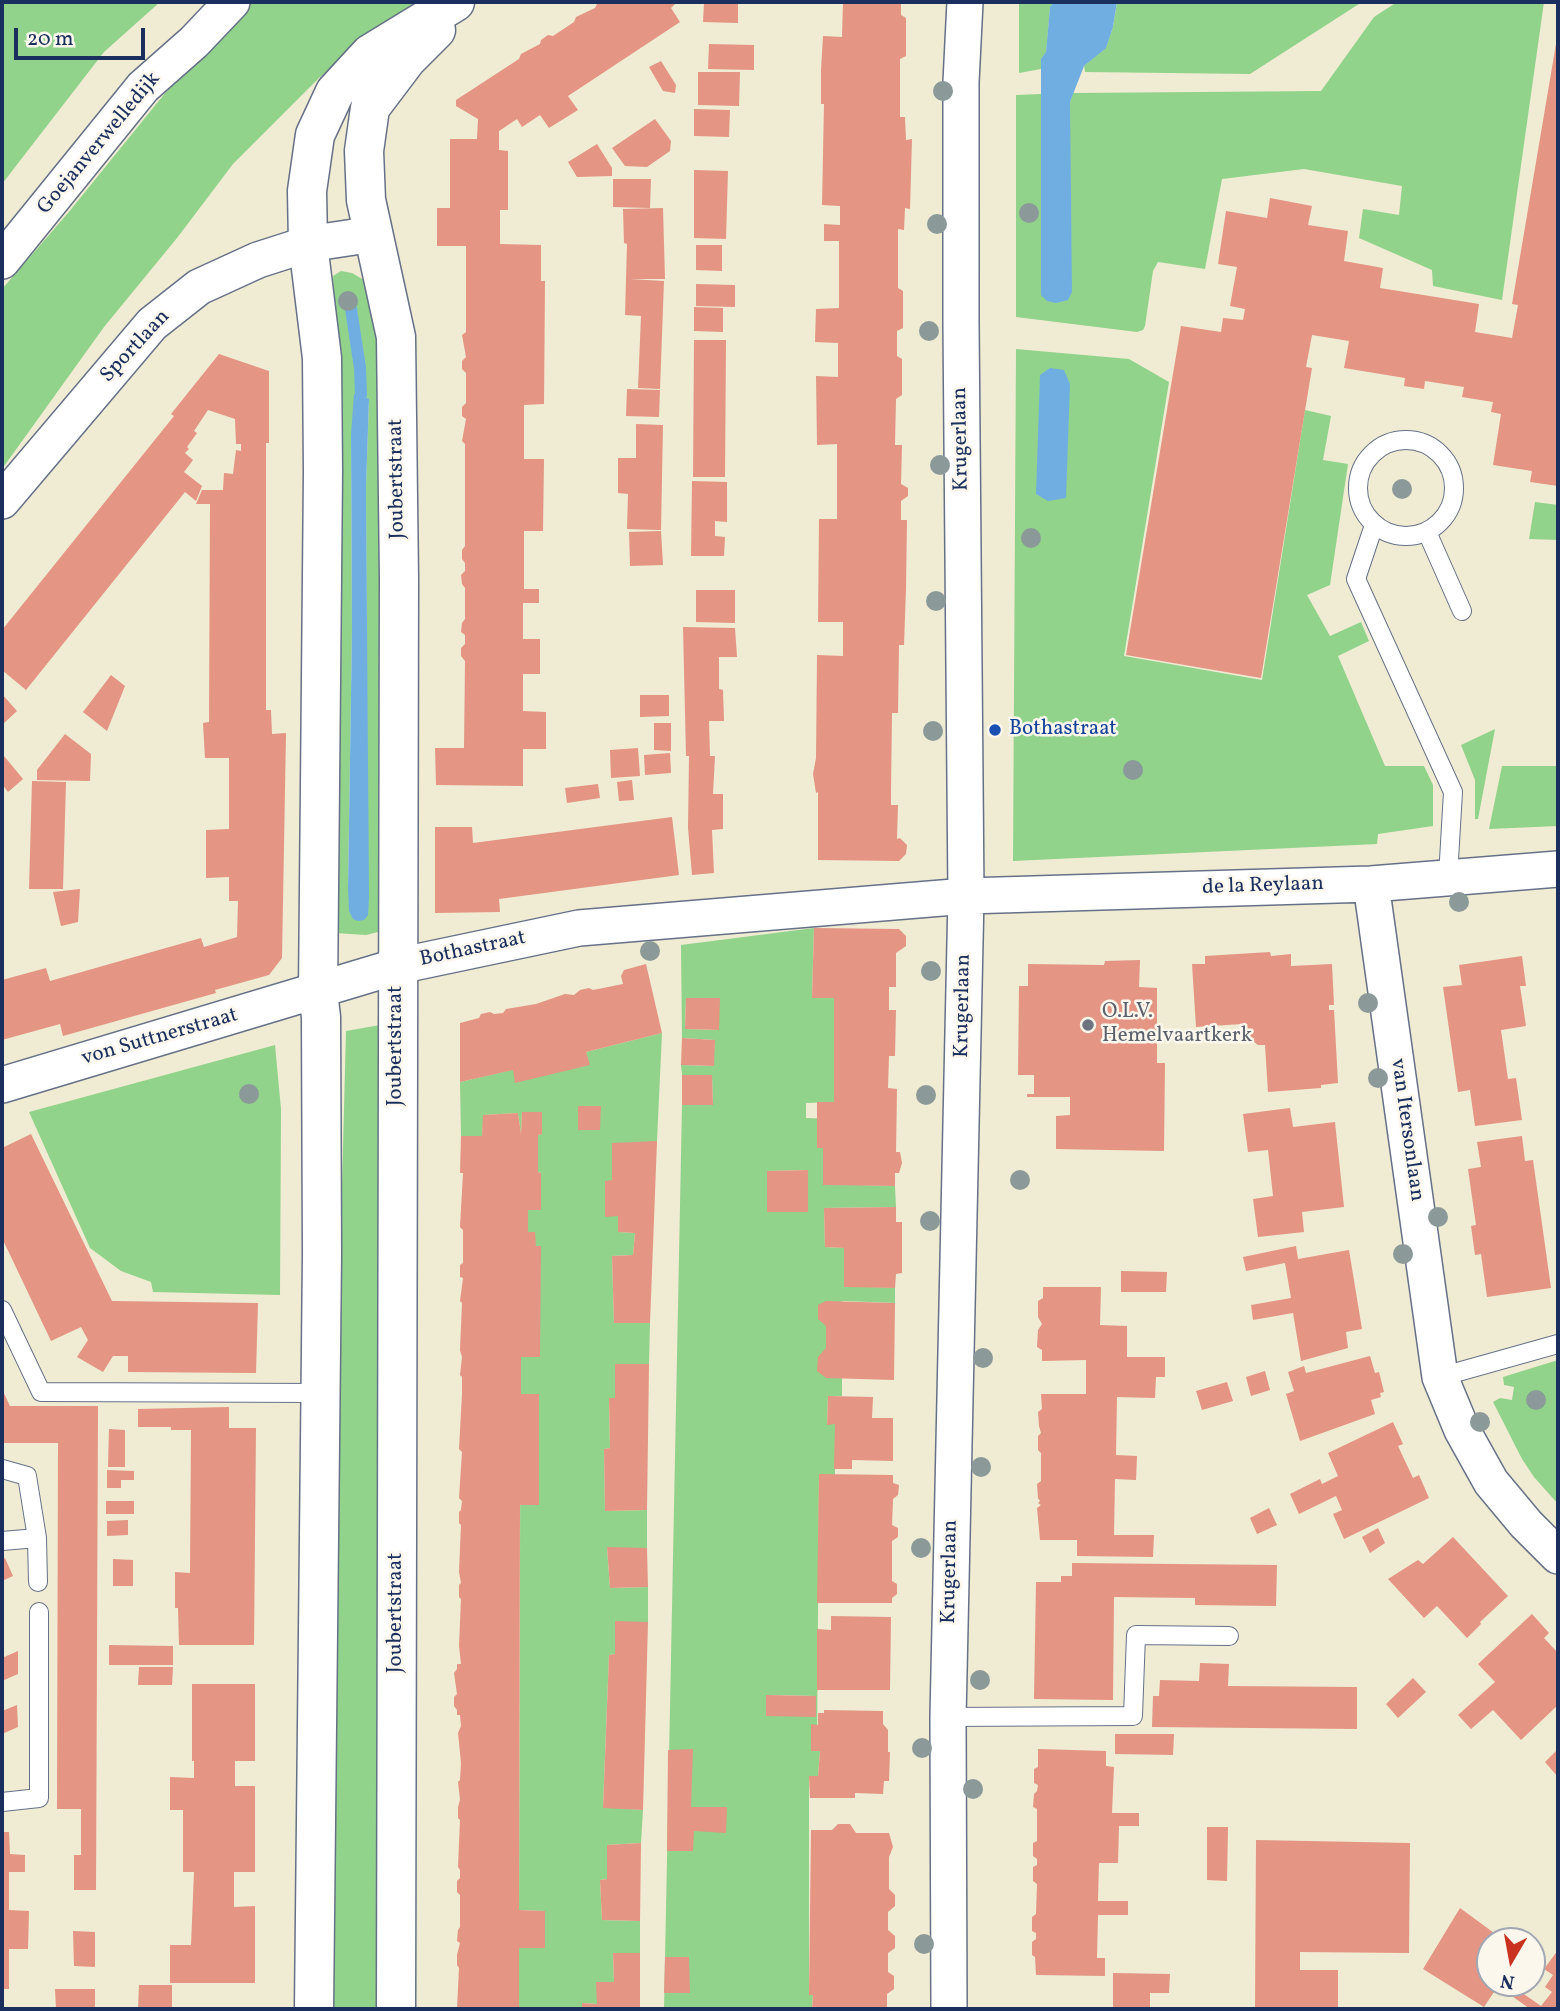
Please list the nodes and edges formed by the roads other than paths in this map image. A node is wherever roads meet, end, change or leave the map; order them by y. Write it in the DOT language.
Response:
graph roads {
  1 [pos="232,2"];
  2 [pos="455,2"];
  3 [pos="464,2"];
  4 [pos="965,2"];
  5 [pos="374,234"];
  6 [pos="308,244"];
  7 [pos="2,261"];
  8 [pos="2,501"];
  9 [pos="1374,525"];
  10 [pos="1426,532"];
  11 [pos="1462,611"];
  12 [pos="1558,870"];
  13 [pos="1448,877"];
  14 [pos="1371,884"];
  15 [pos="966,896"];
  16 [pos="398,966"];
  17 [pos="318,992"];
  18 [pos="2,1085"];
  19 [pos="2,1310"];
  20 [pos="1558,1344"];
  21 [pos="1440,1377"];
  22 [pos="320,1393"];
  23 [pos="2,1469"];
  24 [pos="37,1538"];
  25 [pos="2,1541"];
  26 [pos="1558,1556"];
  27 [pos="38,1582"];
  28 [pos="39,1612"];
  29 [pos="1229,1636"];
  30 [pos="947,1717"];
  31 [pos="2,1802"];
  32 [pos="314,2009"];
  33 [pos="396,2009"];
  34 [pos="949,2009"];
  1 -- 7 [label="street, Goejanverwelledijk"];
  2 -- 6 [label="main road"];
  3 -- 5 [label="main road, Joubertstraat"];
  4 -- 15 [label="street, Krugerlaan"];
  5 -- 6 [label="street, Sportlaan"];
  5 -- 16 [label="main road, Joubertstraat"];
  6 -- 8 [label="street, Sportlaan"];
  6 -- 17 [label="main road"];
  9 -- 10 [label="lane"];
  9 -- 10 [label="lane"];
  9 -- 13 [label="lane"];
  10 -- 11 [label="lane"];
  12 -- 13 [label="street, de la Reylaan"];
  13 -- 14 [label="street, de la Reylaan"];
  14 -- 15 [label="street, de la Reylaan"];
  14 -- 21 [label="street, van Itersonlaan"];
  15 -- 16 [label="street, Bothastraat"];
  15 -- 30 [label="street, Krugerlaan"];
  16 -- 17 [label="street, Bothastraat"];
  16 -- 33 [label="main road, Joubertstraat"];
  17 -- 18 [label="street, von Suttnerstraat"];
  17 -- 22 [label="main road"];
  19 -- 22 [label="lane"];
  20 -- 21 [label="lane"];
  21 -- 26 [label="street, van Itersonlaan"];
  22 -- 32 [label="main road"];
  23 -- 24 [label="lane"];
  24 -- 25 [label="lane"];
  24 -- 27 [label="lane"];
  28 -- 31 [label="lane"];
  29 -- 30 [label="lane"];
  30 -- 34 [label="street, Krugerlaan"];
}
